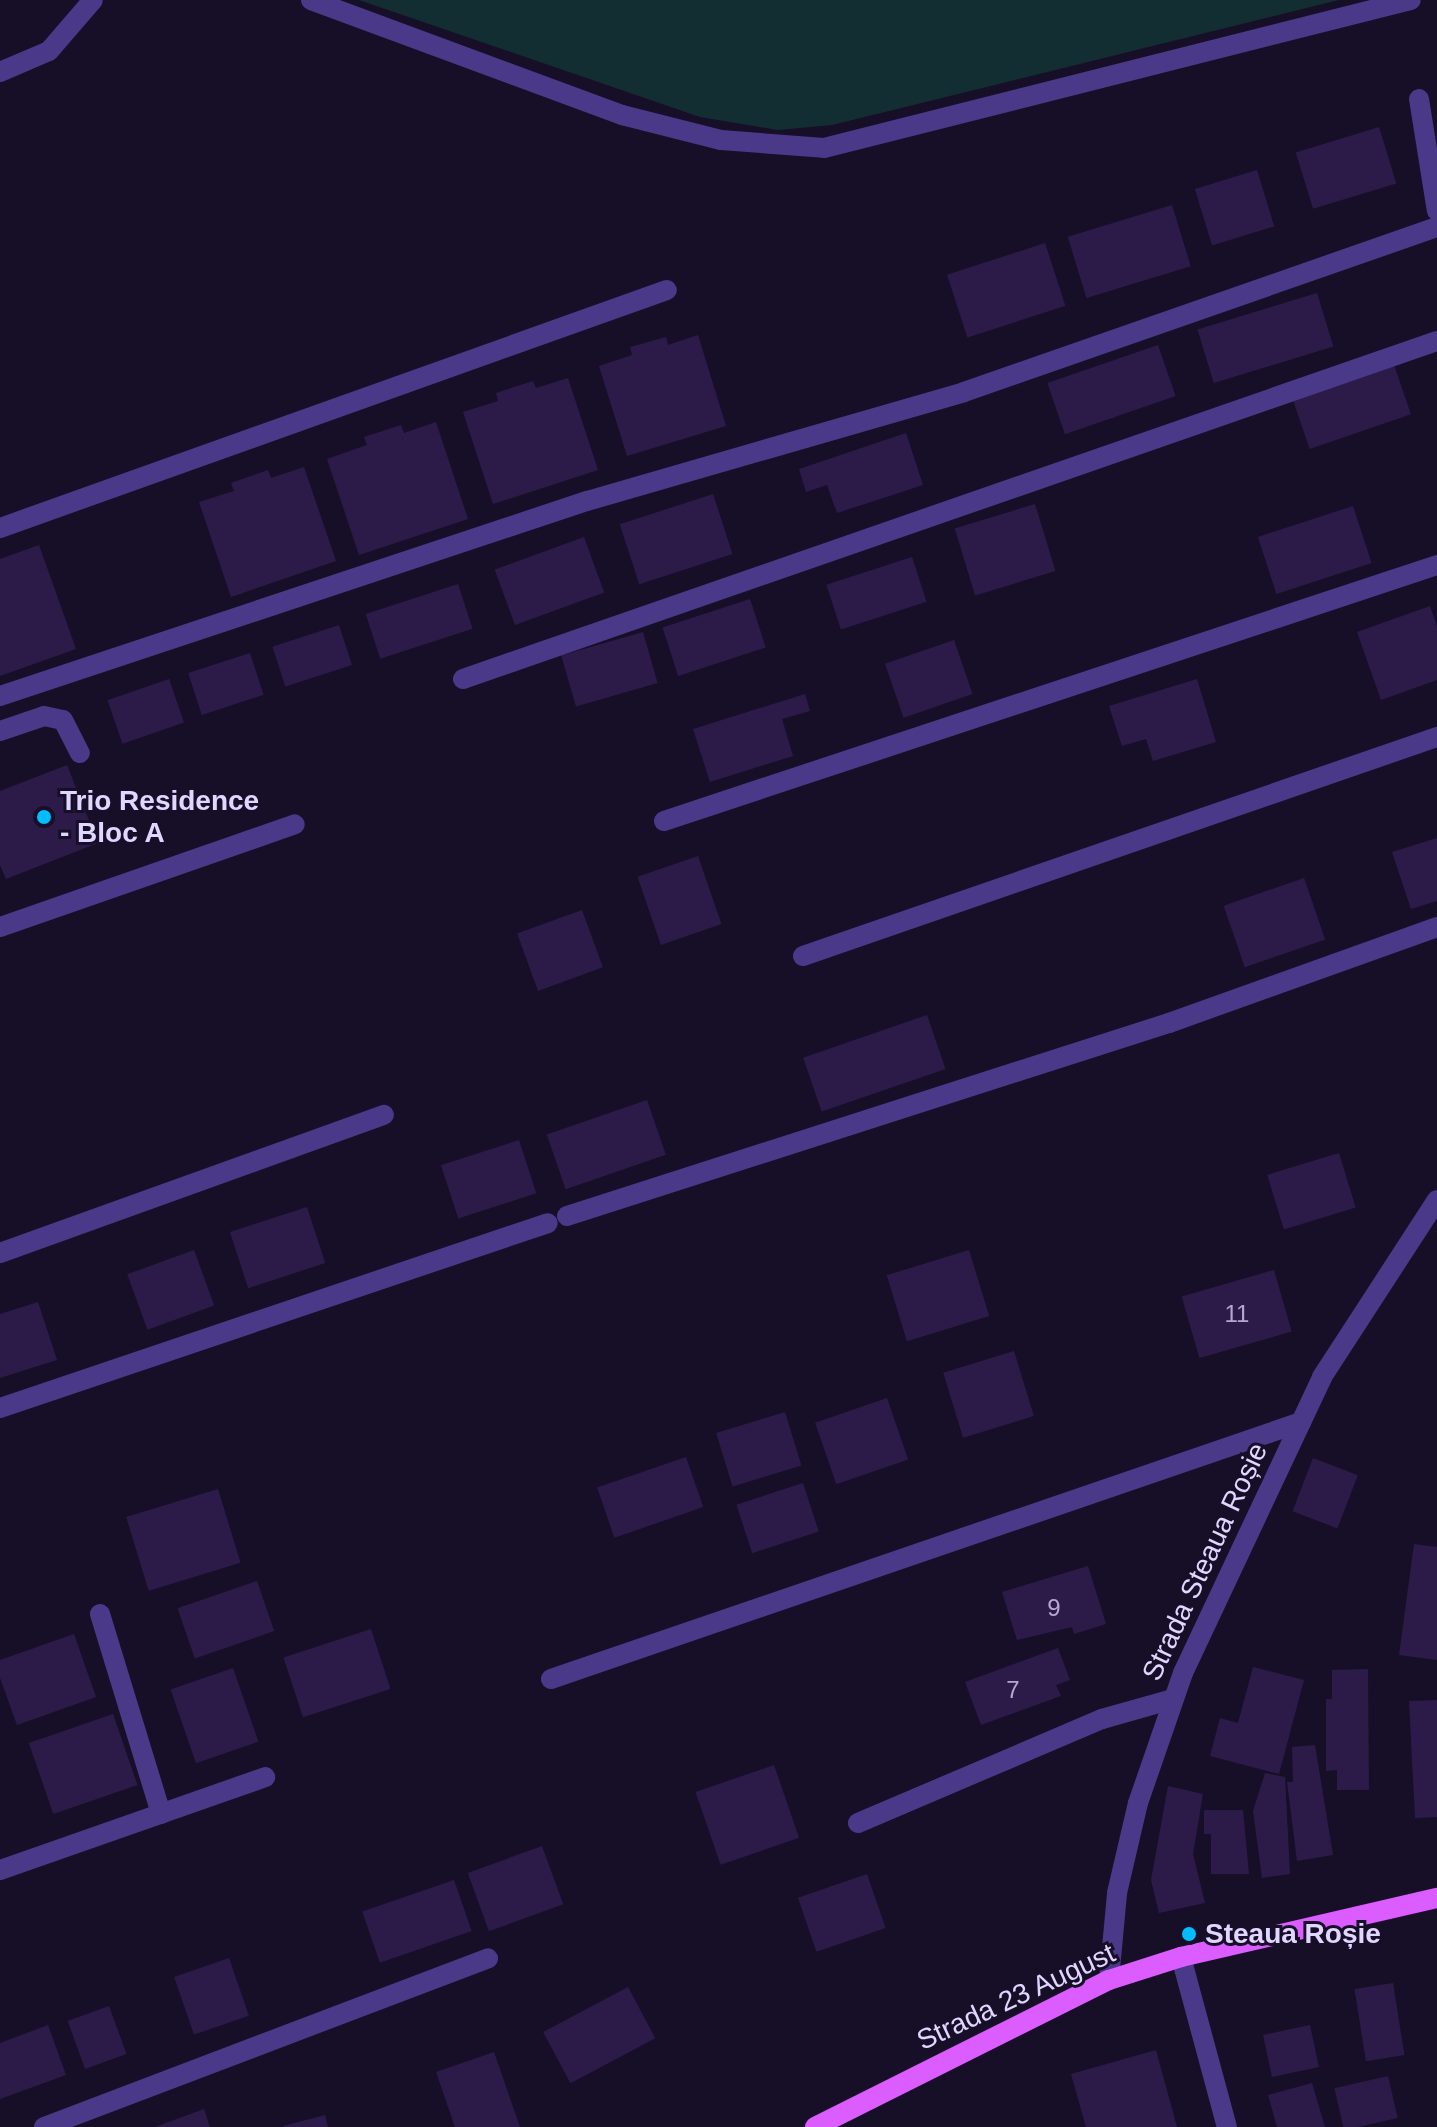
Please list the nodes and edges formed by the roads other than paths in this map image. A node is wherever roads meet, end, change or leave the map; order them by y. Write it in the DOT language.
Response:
graph roads {
  1 [pos="93,0"];
  2 [pos="311,0"];
  3 [pos="1411,0"];
  4 [pos="0,72"];
  5 [pos="1419,99"];
  6 [pos="1437,211"];
  7 [pos="1437,227"];
  8 [pos="667,290"];
  9 [pos="1437,341"];
  10 [pos="0,528"];
  11 [pos="1437,565"];
  12 [pos="463,679"];
  13 [pos="0,696"];
  14 [pos="0,731"];
  15 [pos="1437,737"];
  16 [pos="80,753"];
  17 [pos="664,821"];
  18 [pos="295,824"];
  19 [pos="0,927"];
  20 [pos="1437,927"];
  21 [pos="803,956"];
  22 [pos="384,1115"];
  23 [pos="1437,1200"];
  24 [pos="0,1253"];
  25 [pos="0,1408"];
  26 [pos="1301,1422"];
  27 [pos="100,1614"];
  28 [pos="551,1679"];
  29 [pos="1173,1699"];
  30 [pos="265,1777"];
  31 [pos="161,1814"];
  32 [pos="858,1823"];
  33 [pos="0,1870"];
  34 [pos="1437,1898"];
  35 [pos="1181,1957"];
  36 [pos="488,1958"];
  37 [pos="1109,1980"];
  38 [pos="44,2127"];
  39 [pos="815,2127"];
  40 [pos="1227,2127"];
  1 -- 4 [label="street"];
  2 -- 3 [label="street"];
  5 -- 6 [label="street"];
  7 -- 13 [label="street"];
  8 -- 10 [label="street"];
  9 -- 12 [label="street"];
  11 -- 17 [label="street"];
  14 -- 16 [label="street"];
  15 -- 21 [label="street"];
  18 -- 19 [label="street"];
  20 -- 25 [label="street"];
  22 -- 24 [label="street"];
  23 -- 26 [label="street, Strada Steaua Roșie"];
  26 -- 28 [label="street"];
  26 -- 29 [label="street, Strada Steaua Roșie"];
  27 -- 31 [label="street"];
  29 -- 32 [label="street"];
  29 -- 37 [label="street, Strada Steaua Roșie"];
  30 -- 31 [label="street"];
  31 -- 33 [label="street"];
  34 -- 35 [label="main road, Strada 23 August"];
  35 -- 37 [label="main road, Strada 23 August"];
  35 -- 40 [label="street"];
  36 -- 38 [label="street"];
  37 -- 39 [label="main road, Strada 23 August"];
}
